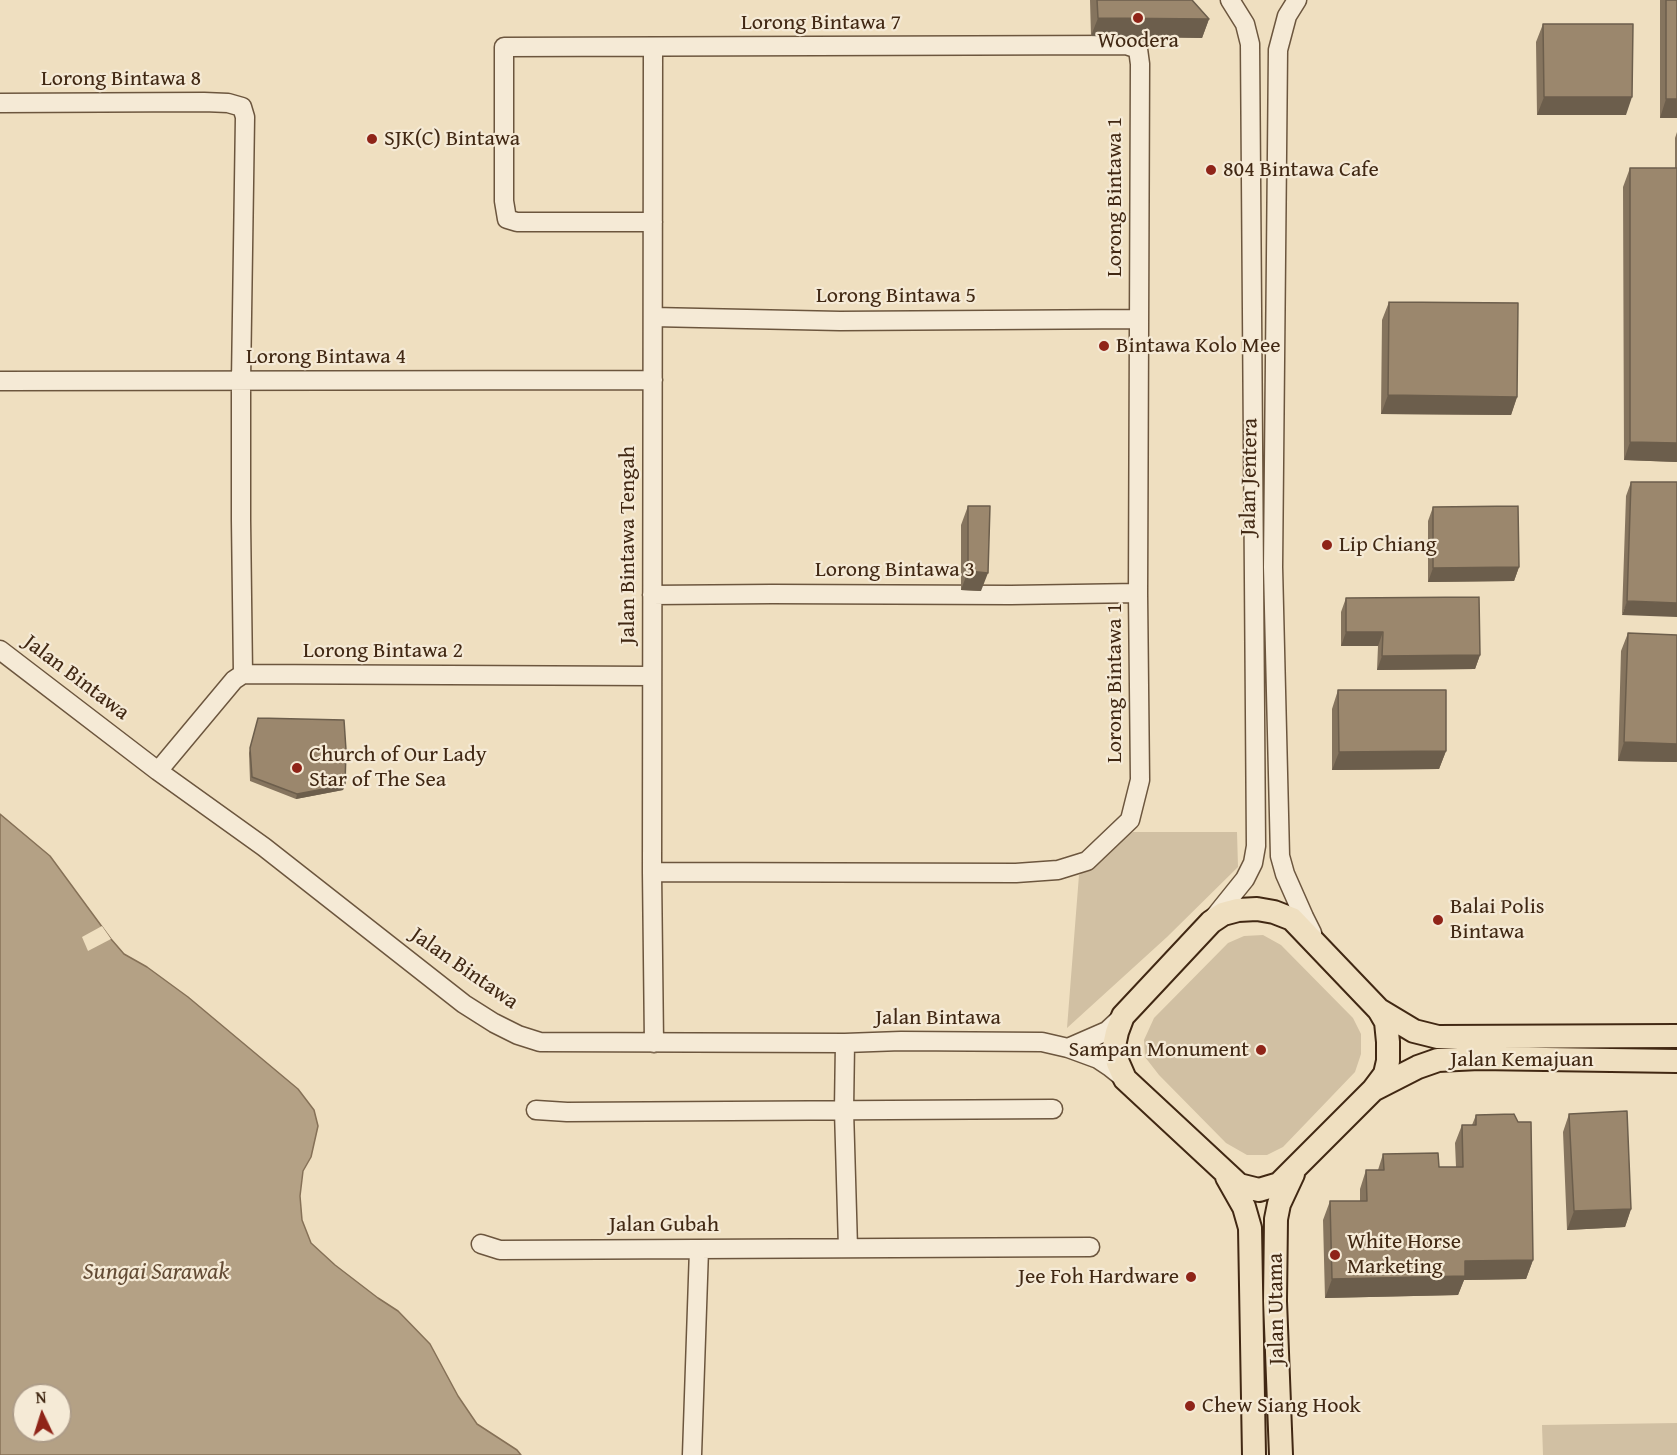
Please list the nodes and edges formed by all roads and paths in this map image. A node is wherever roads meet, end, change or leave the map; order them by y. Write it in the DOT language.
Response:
graph roads {
  1 [pos="1230,0"];
  2 [pos="1297,0"];
  3 [pos="652,47"];
  4 [pos="1138,49"];
  5 [pos="0,103"];
  6 [pos="653,222"];
  7 [pos="653,317"];
  8 [pos="1139,319"];
  9 [pos="653,380"];
  10 [pos="0,381"];
  11 [pos="241,381"];
  12 [pos="1138,593"];
  13 [pos="652,595"];
  14 [pos="0,650"];
  15 [pos="243,674"];
  16 [pos="652,676"];
  17 [pos="158,771"];
  18 [pos="652,872"];
  19 [pos="1211,922"];
  20 [pos="1321,949"];
  21 [pos="1378,1010"];
  22 [pos="1123,1016"];
  23 [pos="1677,1036"];
  24 [pos="654,1043"];
  25 [pos="845,1043"];
  26 [pos="1068,1048"];
  27 [pos="1677,1061"];
  28 [pos="1125,1078"];
  29 [pos="1373,1090"];
  30 [pos="1053,1109"];
  31 [pos="536,1110"];
  32 [pos="844,1110"];
  33 [pos="1296,1167"];
  34 [pos="1223,1170"];
  35 [pos="481,1244"];
  36 [pos="1090,1247"];
  37 [pos="848,1248"];
  38 [pos="699,1249"];
  39 [pos="692,1455"];
  40 [pos="1254,1455"];
  41 [pos="1281,1455"];
  1 -- 19 [label="street, Jalan Jentera"];
  2 -- 20 [label="street, Jalan Jentera"];
  3 -- 4 [label="street, Lorong Bintawa 7"];
  3 -- 6 [label="street, Jalan Bintawa Tengah"];
  3 -- 6 [label="street, Lorong Bintawa 7"];
  4 -- 8 [label="street, Lorong Bintawa 1"];
  5 -- 11 [label="street, Lorong Bintawa 8"];
  6 -- 7 [label="street, Jalan Bintawa Tengah"];
  7 -- 8 [label="street, Lorong Bintawa 5"];
  7 -- 9 [label="street, Jalan Bintawa Tengah"];
  8 -- 12 [label="street, Lorong Bintawa 1"];
  9 -- 11 [label="street, Lorong Bintawa 4"];
  9 -- 13 [label="street, Jalan Bintawa Tengah"];
  10 -- 11 [label="street, Lorong Bintawa 4"];
  11 -- 15 [label="street"];
  12 -- 13 [label="street, Lorong Bintawa 3"];
  12 -- 18 [label="street, Lorong Bintawa 1"];
  13 -- 16 [label="street, Jalan Bintawa Tengah"];
  14 -- 17 [label="street, Jalan Bintawa"];
  15 -- 16 [label="street, Lorong Bintawa 2"];
  15 -- 17 [label="street"];
  16 -- 18 [label="street, Jalan Bintawa Tengah"];
  17 -- 24 [label="street, Jalan Bintawa"];
  18 -- 24 [label="street, Jalan Bintawa Tengah"];
  19 -- 20 [label="main road"];
  19 -- 22 [label="main road"];
  20 -- 21 [label="main road"];
  21 -- 23 [label="main road, Jalan Kemajuan"];
  21 -- 29 [label="main road"];
  22 -- 26 [label="street"];
  22 -- 28 [label="main road"];
  24 -- 25 [label="street, Jalan Bintawa"];
  25 -- 26 [label="street, Jalan Bintawa"];
  25 -- 32 [label="street"];
  26 -- 28 [label="street, Jalan Bintawa"];
  27 -- 29 [label="main road, Jalan Kemajuan"];
  28 -- 34 [label="main road"];
  29 -- 33 [label="main road"];
  30 -- 32 [label="street"];
  31 -- 32 [label="street"];
  32 -- 37 [label="street"];
  33 -- 34 [label="main road"];
  33 -- 41 [label="main road, Jalan Utama"];
  34 -- 40 [label="main road, Jalan Utama"];
  35 -- 38 [label="street, Jalan Gubah"];
  36 -- 37 [label="street, Jalan Gubah"];
  37 -- 38 [label="street, Jalan Gubah"];
  38 -- 39 [label="street"];
}
